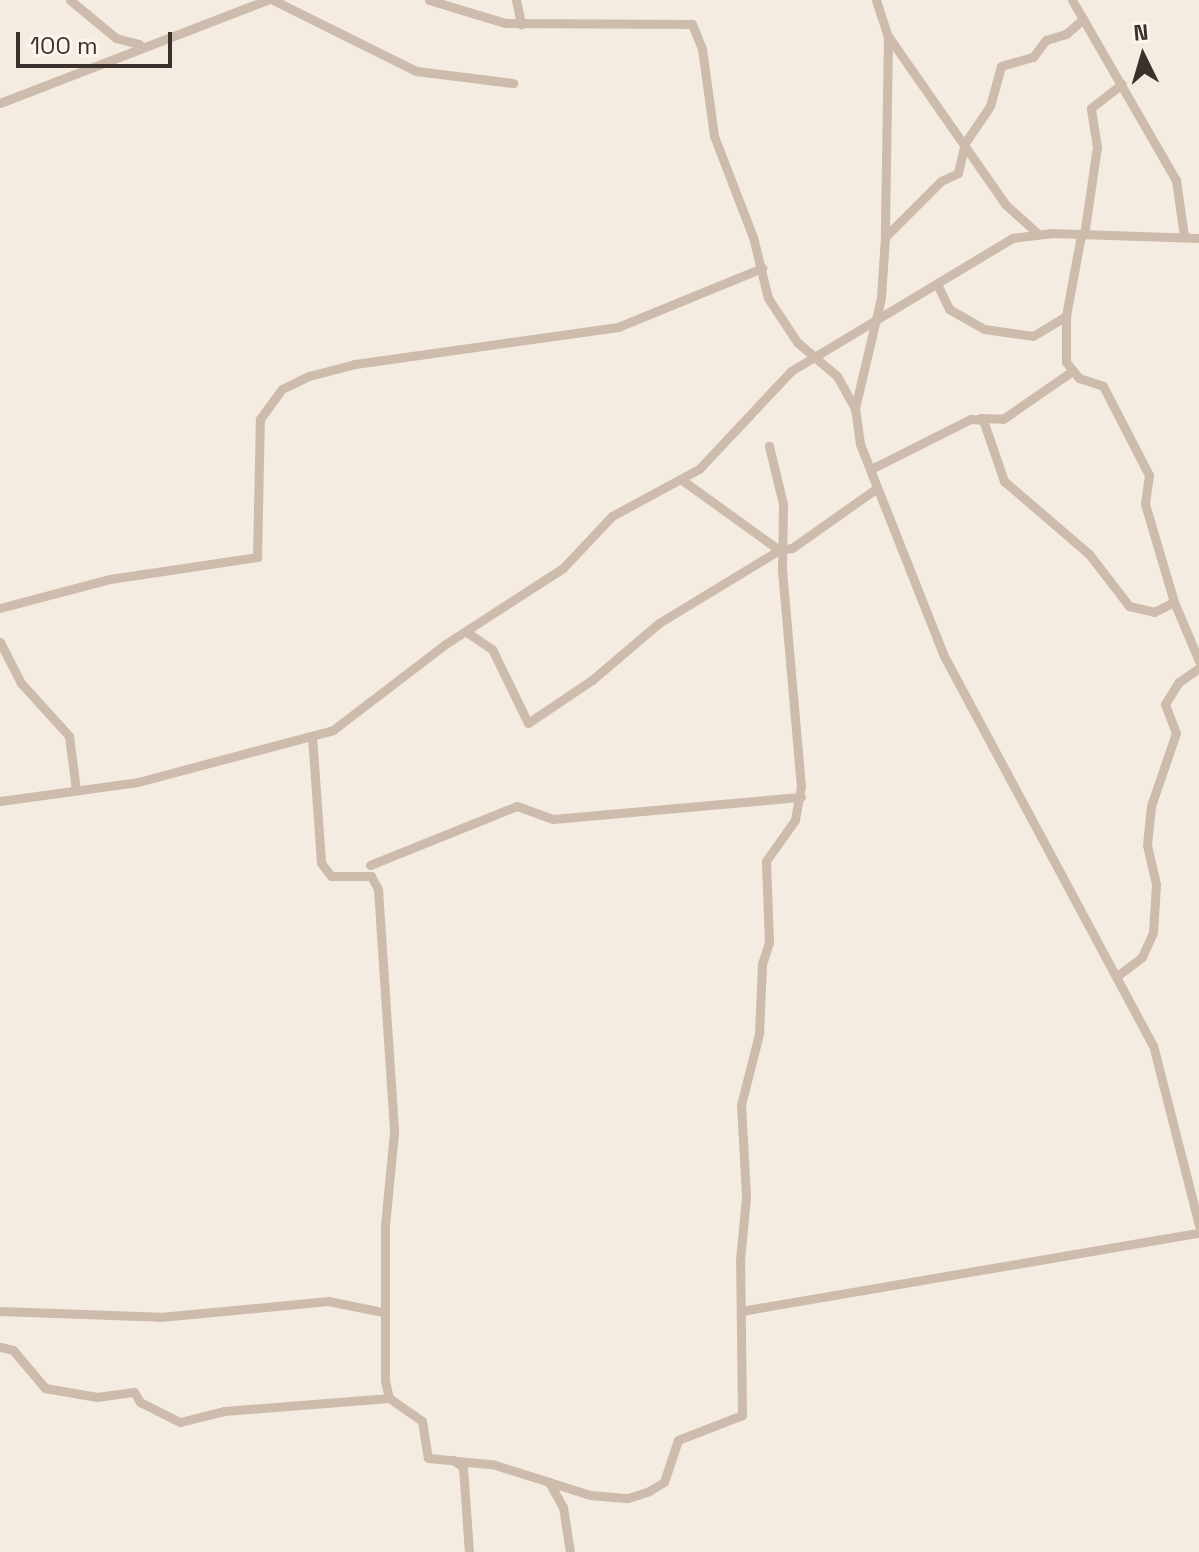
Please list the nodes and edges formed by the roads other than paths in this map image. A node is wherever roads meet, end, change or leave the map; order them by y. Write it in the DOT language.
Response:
graph roads {
  1 [pos="70,0"];
  2 [pos="270,0"];
  3 [pos="429,0"];
  4 [pos="516,0"];
  5 [pos="876,0"];
  6 [pos="1072,0"];
  7 [pos="1083,19"];
  8 [pos="521,24"];
  9 [pos="888,36"];
  10 [pos="147,44"];
  11 [pos="513,83"];
  12 [pos="1122,84"];
  13 [pos="0,103"];
  14 [pos="965,143"];
  15 [pos="1037,233"];
  16 [pos="1083,235"];
  17 [pos="1184,236"];
  18 [pos="885,237"];
  19 [pos="1199,238"];
  20 [pos="762,268"];
  21 [pos="937,284"];
  22 [pos="1066,316"];
  23 [pos="874,325"];
  24 [pos="813,356"];
  25 [pos="1071,372"];
  26 [pos="855,408"];
  27 [pos="977,419"];
  28 [pos="769,446"];
  29 [pos="871,469"];
  30 [pos="682,480"];
  31 [pos="877,488"];
  32 [pos="781,550"];
  33 [pos="1174,602"];
  34 [pos="0,608"];
  35 [pos="468,633"];
  36 [pos="0,642"];
  37 [pos="1199,661"];
  38 [pos="1199,668"];
  39 [pos="312,736"];
  40 [pos="76,790"];
  41 [pos="801,797"];
  42 [pos="0,801"];
  43 [pos="370,865"];
  44 [pos="1117,976"];
  45 [pos="1199,1226"];
  46 [pos="1199,1233"];
  47 [pos="0,1311"];
  48 [pos="741,1311"];
  49 [pos="382,1312"];
  50 [pos="0,1347"];
  51 [pos="389,1398"];
  52 [pos="452,1461"];
  53 [pos="549,1482"];
  54 [pos="469,1552"];
  55 [pos="570,1552"];
  1 -- 10 [label="street"];
  2 -- 10 [label="street"];
  2 -- 11 [label="street"];
  3 -- 8 [label="street"];
  4 -- 8 [label="street"];
  5 -- 9 [label="street"];
  6 -- 7 [label="street"];
  7 -- 12 [label="street"];
  7 -- 14 [label="street"];
  8 -- 20 [label="street"];
  9 -- 14 [label="street"];
  9 -- 18 [label="street"];
  10 -- 13 [label="street"];
  12 -- 16 [label="street"];
  12 -- 17 [label="street"];
  14 -- 15 [label="street"];
  14 -- 18 [label="street"];
  15 -- 16 [label="street"];
  15 -- 21 [label="street"];
  16 -- 17 [label="street"];
  16 -- 22 [label="street"];
  17 -- 19 [label="street"];
  18 -- 23 [label="street"];
  20 -- 24 [label="street"];
  20 -- 34 [label="street"];
  21 -- 22 [label="street"];
  21 -- 23 [label="street"];
  22 -- 25 [label="street"];
  23 -- 24 [label="street"];
  23 -- 26 [label="street"];
  24 -- 26 [label="street"];
  24 -- 30 [label="street"];
  25 -- 27 [label="street"];
  25 -- 33 [label="street"];
  26 -- 29 [label="street"];
  27 -- 29 [label="street"];
  27 -- 33 [label="street"];
  28 -- 32 [label="street"];
  29 -- 31 [label="street"];
  30 -- 32 [label="street"];
  30 -- 35 [label="street"];
  31 -- 32 [label="street"];
  31 -- 44 [label="street"];
  32 -- 35 [label="street"];
  32 -- 41 [label="street"];
  33 -- 37 [label="street"];
  35 -- 39 [label="street"];
  36 -- 40 [label="street"];
  38 -- 44 [label="street"];
  39 -- 40 [label="street"];
  39 -- 49 [label="street"];
  40 -- 42 [label="street"];
  41 -- 43 [label="street"];
  41 -- 48 [label="street"];
  44 -- 45 [label="street"];
  46 -- 48 [label="street"];
  47 -- 49 [label="street"];
  48 -- 53 [label="street"];
  49 -- 51 [label="street"];
  50 -- 51 [label="street"];
  51 -- 52 [label="street"];
  52 -- 53 [label="street"];
  52 -- 54 [label="street"];
  53 -- 55 [label="street"];
}
